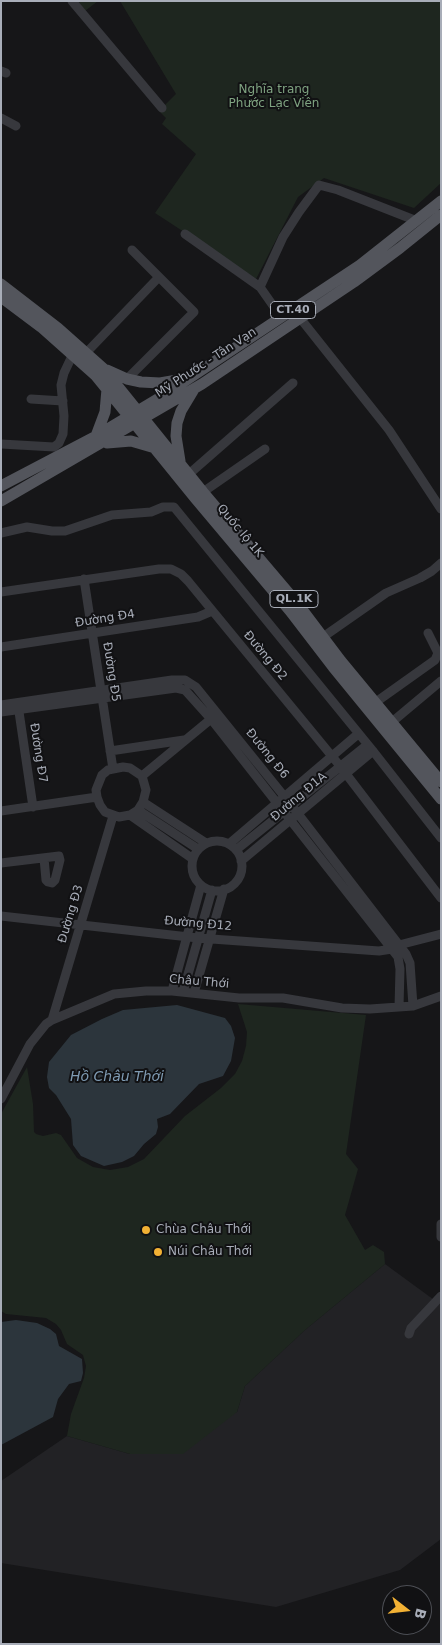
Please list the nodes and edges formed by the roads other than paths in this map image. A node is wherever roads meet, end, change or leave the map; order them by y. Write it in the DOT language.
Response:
graph roads {
  1 [pos="72,1"];
  2 [pos="162,108"];
  3 [pos="1,118"];
  4 [pos="16,126"];
  5 [pos="441,201"];
  6 [pos="441,215"];
  7 [pos="417,220"];
  8 [pos="185,234"];
  9 [pos="132,250"];
  10 [pos="159,277"];
  11 [pos="1,284"];
  12 [pos="260,288"];
  13 [pos="1,297"];
  14 [pos="281,317"];
  15 [pos="300,318"];
  16 [pos="86,353"];
  17 [pos="73,354"];
  18 [pos="102,368"];
  19 [pos="127,380"];
  20 [pos="192,383"];
  21 [pos="293,383"];
  22 [pos="107,389"];
  23 [pos="31,399"];
  24 [pos="63,401"];
  25 [pos="137,417"];
  26 [pos="98,440"];
  27 [pos="1,444"];
  28 [pos="54,447"];
  29 [pos="155,448"];
  30 [pos="265,449"];
  31 [pos="50,460"];
  32 [pos="182,465"];
  33 [pos="189,474"];
  34 [pos="1,486"];
  35 [pos="203,492"];
  36 [pos="1,501"];
  37 [pos="441,509"];
  38 [pos="1,533"];
  39 [pos="441,562"];
  40 [pos="84,579"];
  41 [pos="1,592"];
  42 [pos="212,611"];
  43 [pos="428,633"];
  44 [pos="93,634"];
  45 [pos="323,637"];
  46 [pos="1,647"];
  47 [pos="441,681"];
  48 [pos="102,694"];
  49 [pos="376,702"];
  50 [pos="204,704"];
  51 [pos="1,705"];
  52 [pos="18,706"];
  53 [pos="1,712"];
  54 [pos="211,719"];
  55 [pos="392,722"];
  56 [pos="358,734"];
  57 [pos="186,740"];
  58 [pos="236,744"];
  59 [pos="370,748"];
  60 [pos="110,751"];
  61 [pos="332,757"];
  62 [pos="113,768"];
  63 [pos="343,770"];
  64 [pos="142,776"];
  65 [pos="441,782"];
  66 [pos="285,797"];
  67 [pos="97,798"];
  68 [pos="441,798"];
  69 [pos="144,802"];
  70 [pos="277,804"];
  71 [pos="291,805"];
  72 [pos="33,806"];
  73 [pos="1,811"];
  74 [pos="283,812"];
  75 [pos="134,813"];
  76 [pos="298,814"];
  77 [pos="113,816"];
  78 [pos="172,820"];
  79 [pos="290,820"];
  80 [pos="164,833"];
  81 [pos="441,838"];
  82 [pos="206,843"];
  83 [pos="232,847"];
  84 [pos="198,849"];
  85 [pos="44,858"];
  86 [pos="326,858"];
  87 [pos="193,859"];
  88 [pos="241,862"];
  89 [pos="1,864"];
  90 [pos="201,885"];
  91 [pos="224,889"];
  92 [pos="212,890"];
  93 [pos="441,898"];
  94 [pos="1,916"];
  95 [pos="81,924"];
  96 [pos="441,934"];
  97 [pos="187,937"];
  98 [pos="198,938"];
  99 [pos="210,939"];
  100 [pos="395,947"];
  101 [pos="172,991"];
  102 [pos="183,992"];
  103 [pos="194,993"];
  104 [pos="441,996"];
  105 [pos="413,1006"];
  106 [pos="399,1007"];
  107 [pos="52,1020"];
  108 [pos="4,1090"];
  109 [pos="1,1099"];
  110 [pos="441,1224"];
  111 [pos="441,1237"];
  112 [pos="441,1296"];
  113 [pos="409,1334"];
  1 -- 2 [label="street"];
  3 -- 4 [label="street"];
  5 -- 7 [label="main road, Mỹ Phước - Tân Vạn / CT.40"];
  6 -- 15 [label="main road, Mỹ Phước - Tân Vạn / CT.40"];
  7 -- 12 [label="street"];
  7 -- 14 [label="main road, Mỹ Phước - Tân Vạn / CT.40"];
  8 -- 12 [label="street"];
  9 -- 10 [label="street"];
  10 -- 16 [label="street"];
  10 -- 19 [label="street"];
  11 -- 16 [label="main road, Quốc lộ 1K / QL.1K"];
  12 -- 14 [label="street"];
  13 -- 17 [label="main road, Quốc lộ 1K / QL.1K"];
  14 -- 20 [label="main road, Mỹ Phước - Tân Vạn / CT.40"];
  15 -- 20 [label="main road, Mỹ Phước - Tân Vạn / CT.40"];
  15 -- 37 [label="street"];
  16 -- 18 [label="main road, Quốc lộ 1K / QL.1K"];
  17 -- 22 [label="main road, Quốc lộ 1K / QL.1K"];
  17 -- 24 [label="street"];
  18 -- 19 [label="main road"];
  18 -- 25 [label="main road, Quốc lộ 1K / QL.1K"];
  19 -- 20 [label="main road"];
  20 -- 25 [label="main road, Mỹ Phước - Tân Vạn / CT.40"];
  20 -- 32 [label="main road"];
  21 -- 33 [label="street"];
  22 -- 25 [label="main road, Quốc lộ 1K / QL.1K"];
  22 -- 26 [label="main road"];
  23 -- 24 [label="street"];
  24 -- 28 [label="street"];
  25 -- 26 [label="main road, Mỹ Phước - Tân Vạn / CT.40"];
  25 -- 29 [label="main road, Quốc lộ 1K / QL.1K"];
  25 -- 32 [label="main road, Quốc lộ 1K / QL.1K"];
  26 -- 29 [label="main road"];
  26 -- 31 [label="main road, Mỹ Phước - Tân Vạn / CT.40"];
  26 -- 36 [label="main road, Mỹ Phước - Tân Vạn / CT.40"];
  27 -- 28 [label="street"];
  28 -- 31 [label="street"];
  29 -- 68 [label="main road, Quốc lộ 1K / QL.1K"];
  30 -- 35 [label="street"];
  31 -- 34 [label="main road, Mỹ Phước - Tân Vạn / CT.40"];
  32 -- 33 [label="main road, Quốc lộ 1K / QL.1K"];
  33 -- 35 [label="main road, Quốc lộ 1K / QL.1K"];
  35 -- 45 [label="main road, Quốc lộ 1K / QL.1K"];
  38 -- 56 [label="street"];
  39 -- 45 [label="street"];
  40 -- 41 [label="street, Đường Đ2"];
  40 -- 42 [label="street, Đường Đ2"];
  40 -- 44 [label="street, Đường Đ5"];
  42 -- 44 [label="street, Đường Đ4"];
  42 -- 61 [label="street, Đường Đ2"];
  43 -- 49 [label="street"];
  44 -- 46 [label="street, Đường Đ4"];
  44 -- 48 [label="street, Đường Đ5"];
  45 -- 49 [label="main road, Quốc lộ 1K / QL.1K"];
  47 -- 55 [label="street"];
  48 -- 50 [label="street, Đường Đ6"];
  48 -- 52 [label="street, Đường Đ6"];
  48 -- 60 [label="street, Đường Đ5"];
  49 -- 55 [label="main road, Quốc lộ 1K / QL.1K"];
  50 -- 54 [label="street, Đường Đ6"];
  50 -- 58 [label="street, Đường Đ6"];
  51 -- 52 [label="street, Đường Đ6"];
  52 -- 53 [label="street, Đường Đ6"];
  52 -- 72 [label="street, Đường Đ7"];
  54 -- 57 [label="street"];
  54 -- 58 [label="street, Đường Đ6"];
  55 -- 65 [label="main road, Quốc lộ 1K / QL.1K"];
  56 -- 59 [label="street"];
  56 -- 61 [label="street, Đường Đ1A"];
  57 -- 60 [label="street"];
  57 -- 64 [label="street"];
  58 -- 66 [label="street, Đường Đ6"];
  58 -- 70 [label="street, Đường Đ6"];
  59 -- 63 [label="street, Đường Đ1A"];
  59 -- 81 [label="street"];
  60 -- 62 [label="street, Đường Đ5"];
  61 -- 63 [label="street, Đường Đ2"];
  61 -- 66 [label="street, Đường Đ1A"];
  62 -- 64 [label="street"];
  62 -- 67 [label="street"];
  63 -- 71 [label="street, Đường Đ1A"];
  63 -- 76 [label="street, Đường Đ1A"];
  63 -- 93 [label="street, Đường Đ2"];
  64 -- 69 [label="street"];
  66 -- 70 [label="street, Đường Đ1A"];
  66 -- 71 [label="street, Đường Đ6"];
  67 -- 72 [label="street"];
  67 -- 77 [label="street"];
  69 -- 75 [label="street"];
  69 -- 78 [label="street"];
  70 -- 74 [label="street, Đường Đ6"];
  70 -- 83 [label="street, Đường Đ1A"];
  71 -- 74 [label="street, Đường Đ1A"];
  71 -- 76 [label="street, Đường Đ6"];
  72 -- 73 [label="street"];
  74 -- 79 [label="street, Đường Đ6"];
  74 -- 83 [label="street, Đường Đ1A"];
  75 -- 77 [label="street"];
  75 -- 80 [label="street"];
  76 -- 79 [label="street, Đường Đ1A"];
  76 -- 86 [label="street, Đường Đ6"];
  77 -- 95 [label="street, Đường Đ3"];
  78 -- 80 [label="street"];
  78 -- 82 [label="street"];
  79 -- 86 [label="street, Đường Đ6"];
  79 -- 88 [label="street, Đường Đ1A"];
  80 -- 84 [label="street"];
  80 -- 87 [label="street"];
  82 -- 83 [label="street"];
  82 -- 84 [label="street"];
  83 -- 88 [label="street"];
  84 -- 87 [label="street"];
  85 -- 89 [label="street"];
  86 -- 100 [label="street, Đường Đ6"];
  87 -- 90 [label="street"];
  88 -- 91 [label="street"];
  90 -- 92 [label="street"];
  90 -- 97 [label="street"];
  91 -- 92 [label="street"];
  91 -- 99 [label="street"];
  92 -- 98 [label="street"];
  94 -- 95 [label="street, Đường Đ12"];
  95 -- 97 [label="street, Đường Đ12"];
  95 -- 107 [label="street, Đường Đ3"];
  96 -- 100 [label="street"];
  97 -- 98 [label="street, Đường Đ12"];
  97 -- 101 [label="street"];
  98 -- 99 [label="street, Đường Đ12"];
  98 -- 102 [label="street"];
  99 -- 100 [label="street, Đường Đ12"];
  99 -- 103 [label="street"];
  100 -- 105 [label="street, Đường Đ6"];
  100 -- 106 [label="street, Đường Đ6"];
  101 -- 102 [label="street, Châu Thới"];
  101 -- 107 [label="street, Châu Thới"];
  102 -- 103 [label="street, Châu Thới"];
  103 -- 106 [label="street, Châu Thới"];
  104 -- 105 [label="street, Châu Thới"];
  105 -- 106 [label="street, Châu Thới"];
  107 -- 108 [label="street, Châu Thới"];
  108 -- 109 [label="street, Châu Thới"];
  110 -- 111 [label="street"];
  112 -- 113 [label="street"];
}
